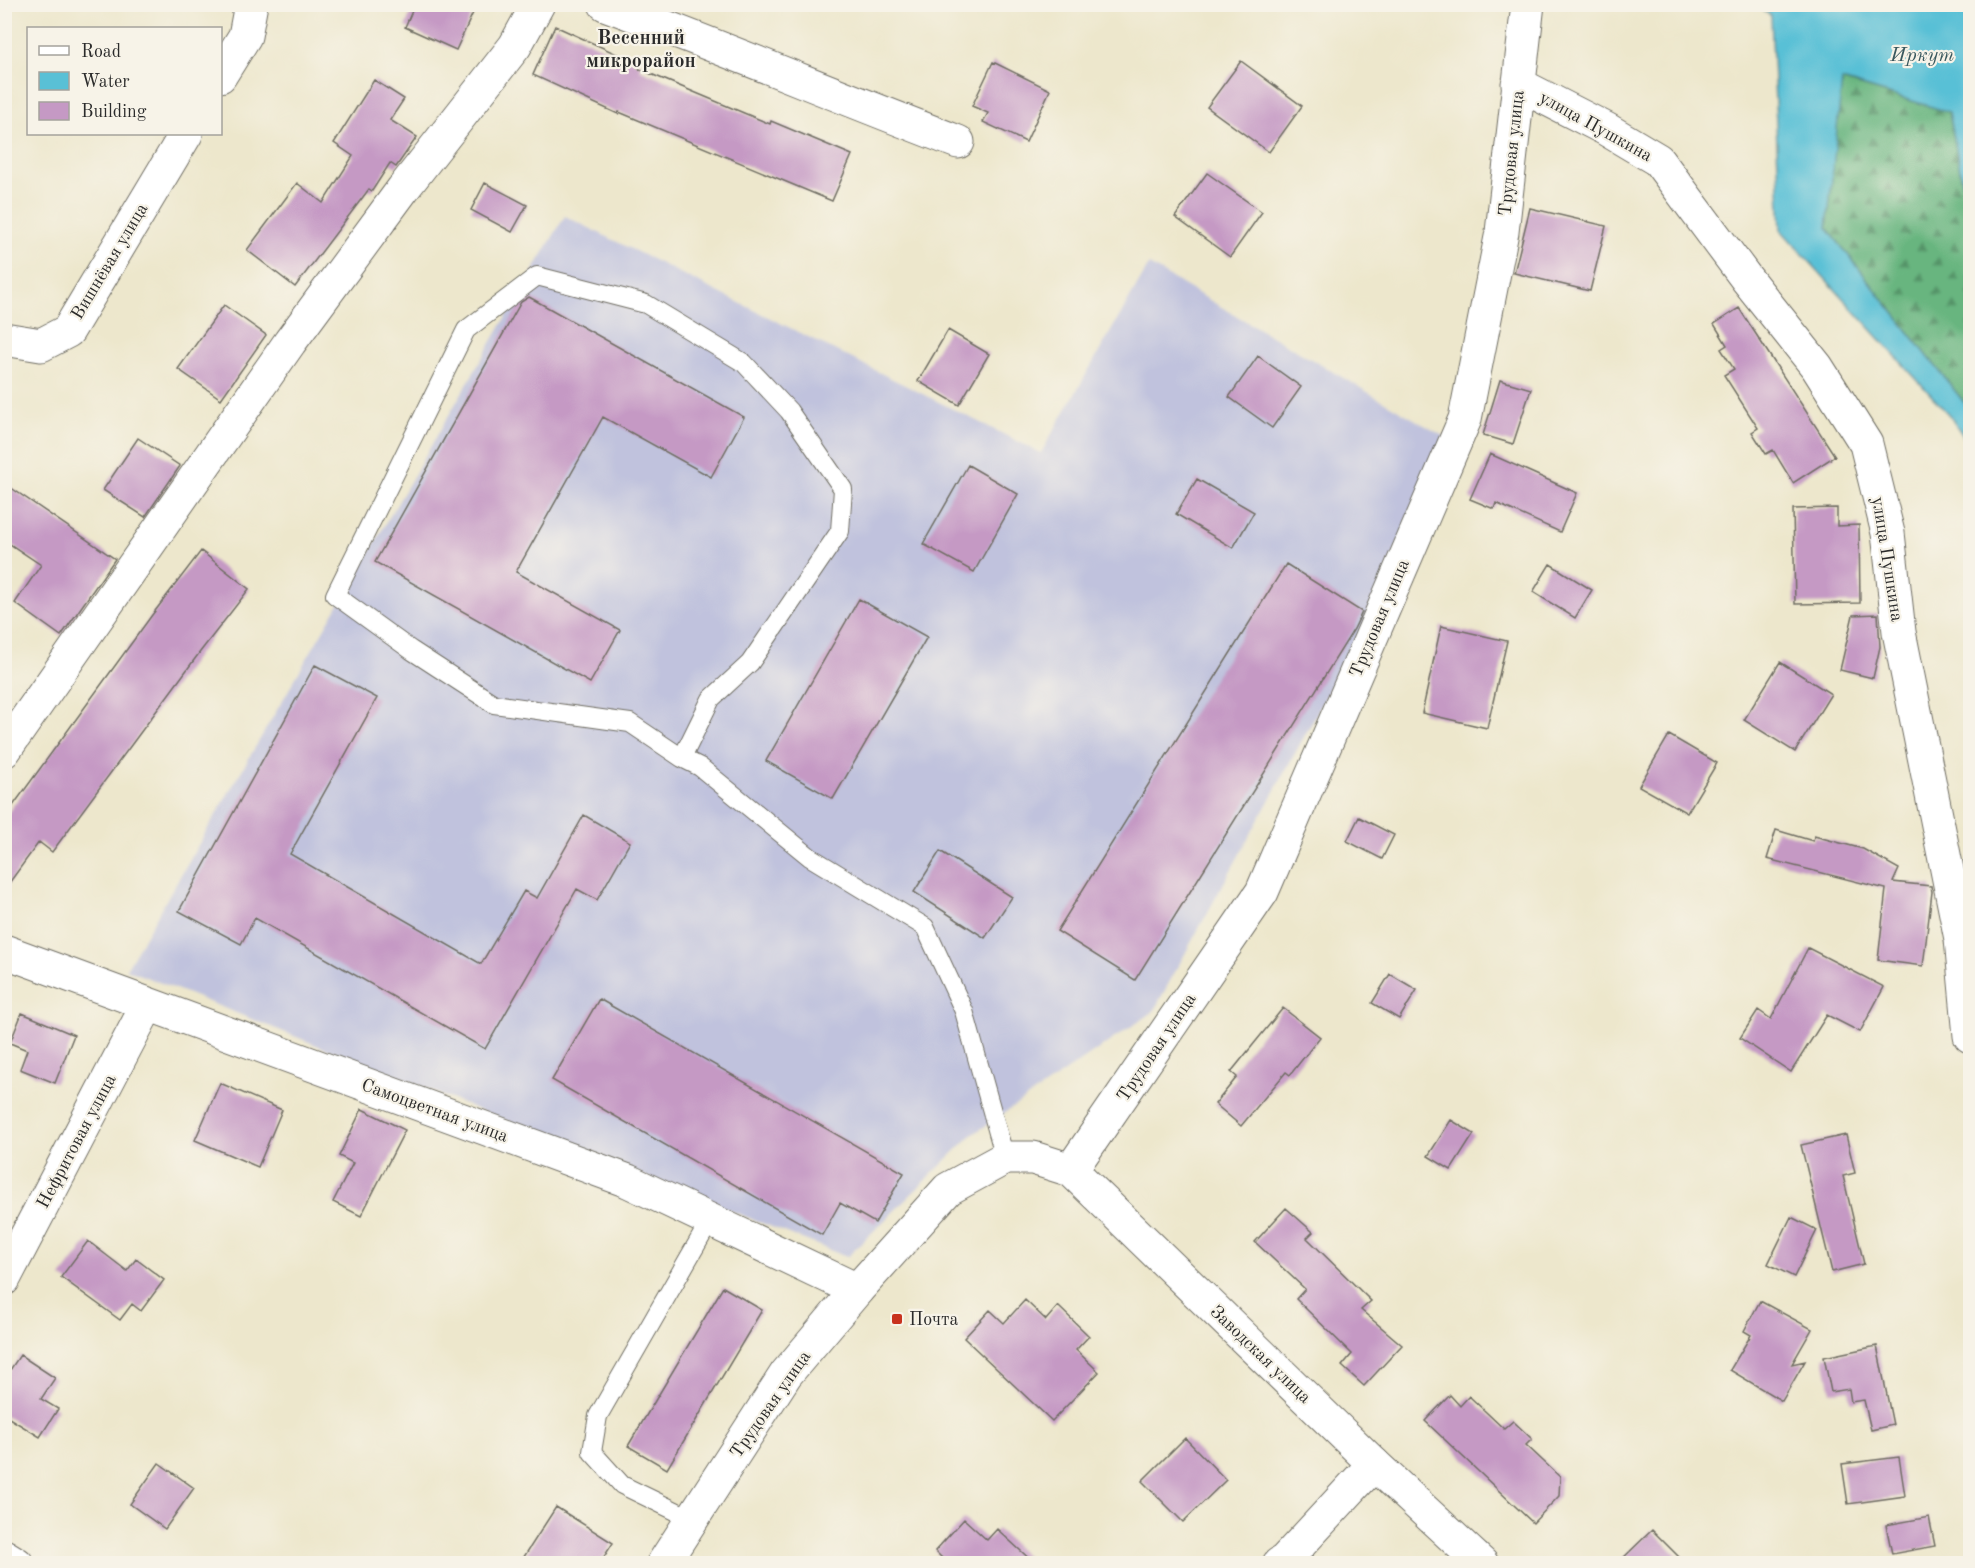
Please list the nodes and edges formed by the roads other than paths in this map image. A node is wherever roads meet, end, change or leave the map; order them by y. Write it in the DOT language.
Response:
graph roads {
  1 [pos="251,4"];
  2 [pos="538,4"];
  3 [pos="605,4"];
  4 [pos="1527,4"];
  5 [pos="222,73"];
  6 [pos="1518,84"];
  7 [pos="185,135"];
  8 [pos="958,142"];
  9 [pos="4,339"];
  10 [pos="4,751"];
  11 [pos="682,758"];
  12 [pos="4,951"];
  13 [pos="148,1004"];
  14 [pos="1971,1036"];
  15 [pos="1019,1158"];
  16 [pos="1071,1170"];
  17 [pos="710,1221"];
  18 [pos="4,1279"];
  19 [pos="856,1290"];
  20 [pos="1374,1464"];
  21 [pos="692,1519"];
  22 [pos="4,1556"];
  23 [pos="17,1563"];
  24 [pos="663,1563"];
  25 [pos="1280,1563"];
  26 [pos="1482,1563"];
  1 -- 5 [label="street"];
  2 -- 10 [label="street"];
  3 -- 8 [label="street"];
  4 -- 6 [label="street, Трудовая улица"];
  6 -- 14 [label="street, улица Пушкина"];
  6 -- 16 [label="street, Трудовая улица"];
  7 -- 9 [label="street, Вишнёвая улица"];
  11 -- 11 [label="lane"];
  11 -- 15 [label="lane"];
  12 -- 13 [label="street, Самоцветная улица"];
  13 -- 17 [label="street, Самоцветная улица"];
  13 -- 18 [label="street, Нефритовая улица"];
  15 -- 16 [label="street, Заводская улица"];
  15 -- 19 [label="street, Трудовая улица"];
  16 -- 20 [label="street, Заводская улица"];
  17 -- 19 [label="street, Самоцветная улица"];
  17 -- 21 [label="lane"];
  19 -- 21 [label="street, Трудовая улица"];
  20 -- 25 [label="street"];
  20 -- 26 [label="street, Заводская улица"];
  21 -- 24 [label="street, Трудовая улица"];
  22 -- 23 [label="street"];
}
